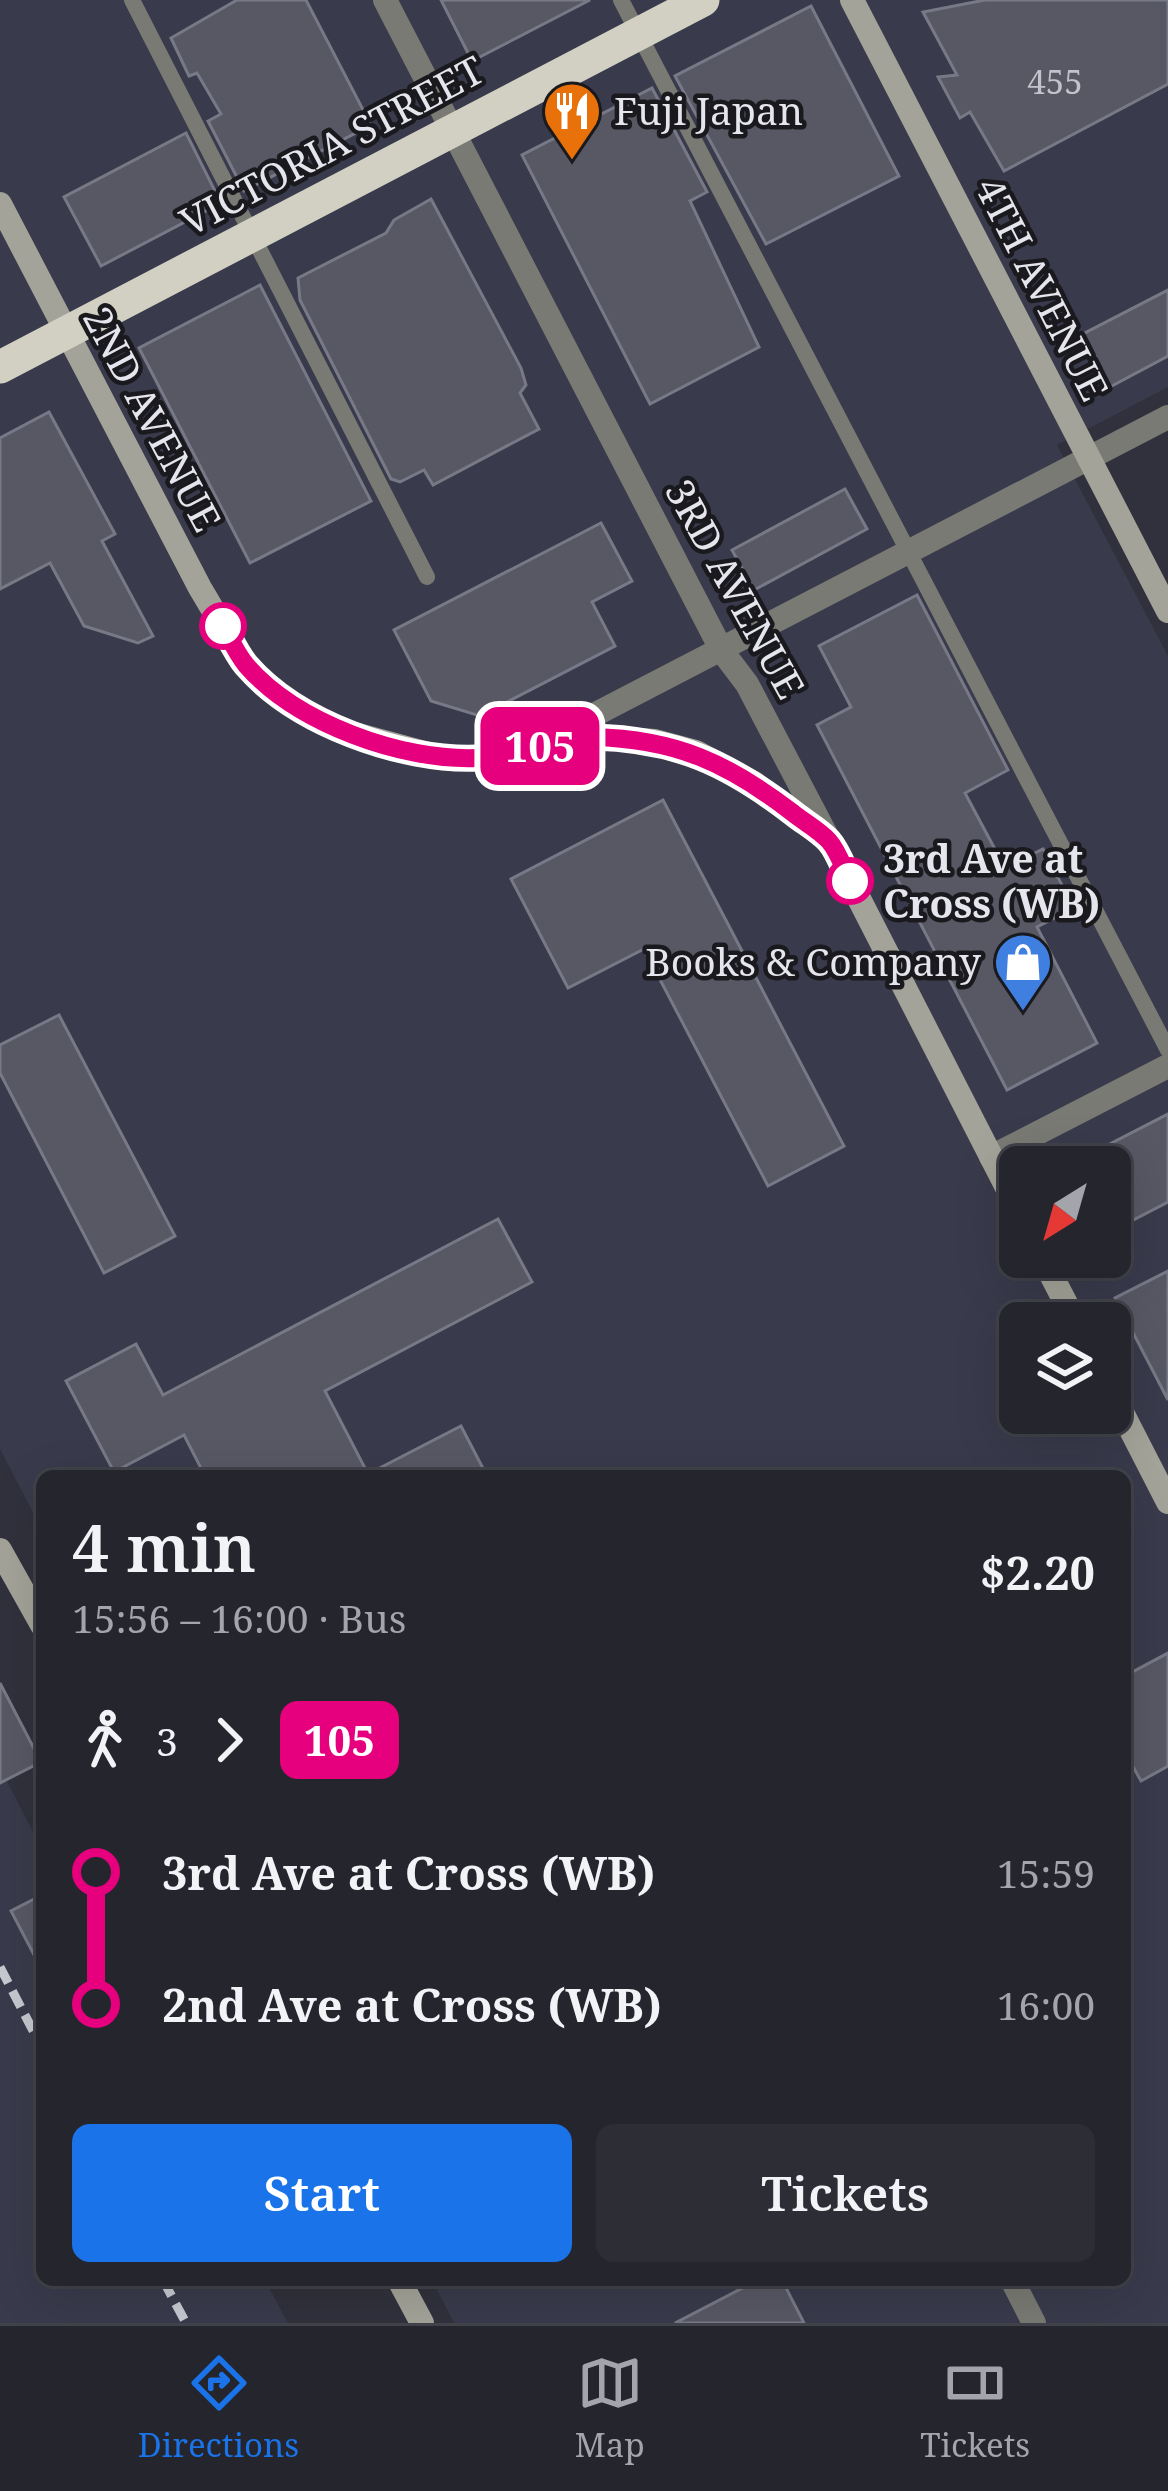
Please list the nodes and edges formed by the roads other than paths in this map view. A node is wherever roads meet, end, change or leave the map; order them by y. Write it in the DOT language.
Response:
graph roads {
  1 [pos="132,0"];
  2 [pos="385,0"];
  3 [pos="621,0"];
  4 [pos="703,0"];
  5 [pos="852,0"];
  6 [pos="638,34"];
  7 [pos="452,131"];
  8 [pos="0,204"];
  9 [pos="253,235"];
  10 [pos="66,332"];
  11 [pos="0,367"];
  12 [pos="1168,417"];
  13 [pos="1089,458"];
  14 [pos="908,553"];
  15 [pos="427,577"];
  16 [pos="1168,611"];
  17 [pos="722,651"];
  18 [pos="530,748"];
  19 [pos="830,842"];
  20 [pos="1168,1050"];
  21 [pos="1168,1066"];
  22 [pos="991,1156"];
  23 [pos="999,1172"];
  24 [pos="1131,1430"];
  25 [pos="1168,1502"];
  26 [pos="0,1550"];
  27 [pos="36,1614"];
  28 [pos="403,2286"];
  29 [pos="1015,2286"];
  30 [pos="422,2323"];
  31 [pos="1034,2323"];
  1 -- 9 [label="lane"];
  2 -- 7 [label="street, 3RD AVENUE"];
  3 -- 6 [label="lane"];
  4 -- 6 [label="highway, VICTORIA STREET"];
  5 -- 13 [label="main road, 4TH AVENUE"];
  6 -- 7 [label="highway, VICTORIA STREET"];
  6 -- 14 [label="lane"];
  7 -- 9 [label="highway, VICTORIA STREET"];
  7 -- 17 [label="street, 3RD AVENUE"];
  8 -- 10 [label="main road, 2ND AVENUE"];
  9 -- 10 [label="highway, VICTORIA STREET"];
  9 -- 15 [label="lane"];
  10 -- 11 [label="highway, VICTORIA STREET"];
  10 -- 18 [label="main road, 2ND AVENUE"];
  12 -- 13 [label="street"];
  13 -- 14 [label="street"];
  13 -- 16 [label="main road, 4TH AVENUE"];
  14 -- 17 [label="street"];
  14 -- 20 [label="lane"];
  17 -- 18 [label="street"];
  17 -- 19 [label="street, 3RD AVENUE"];
  18 -- 19 [label="main road, 2ND AVENUE"];
  19 -- 22 [label="main road, 3RD AVENUE"];
  21 -- 22 [label="street"];
  22 -- 23 [label="main road, 3RD AVENUE"];
  24 -- 25 [label="main road"];
  26 -- 27 [label="main road"];
  28 -- 30 [label="main road"];
  29 -- 31 [label="street"];
}
